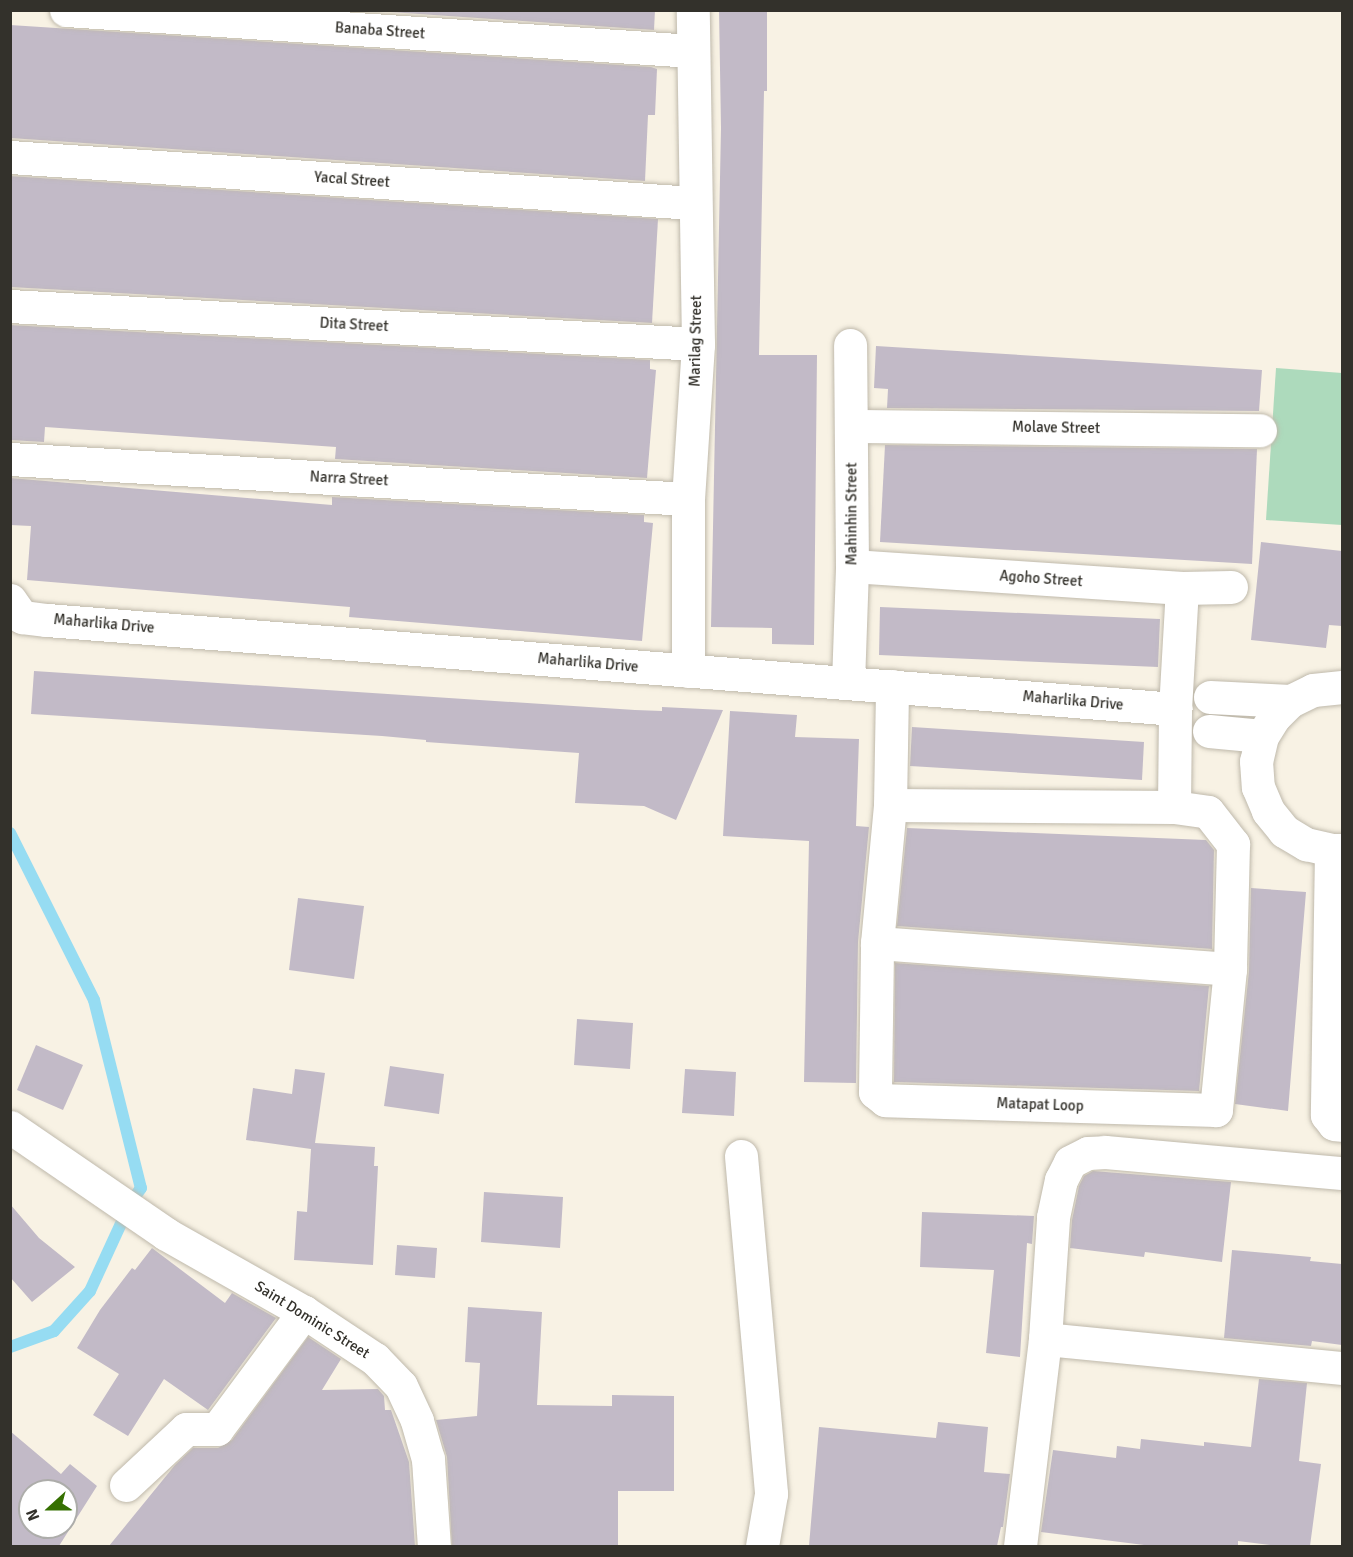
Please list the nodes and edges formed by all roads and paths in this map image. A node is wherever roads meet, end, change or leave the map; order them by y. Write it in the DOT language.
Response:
graph roads {
  1 [pos="66,10"];
  2 [pos="693,10"];
  3 [pos="693,51"];
  4 [pos="10,157"];
  5 [pos="694,203"];
  6 [pos="10,306"];
  7 [pos="698,344"];
  8 [pos="850,345"];
  9 [pos="852,426"];
  10 [pos="1260,430"];
  11 [pos="10,459"];
  12 [pos="688,499"];
  13 [pos="852,566"];
  14 [pos="1231,587"];
  15 [pos="1182,588"];
  16 [pos="16,608"];
  17 [pos="688,671"];
  18 [pos="848,683"];
  19 [pos="892,686"];
  20 [pos="1342,687"];
  21 [pos="1290,701"];
  22 [pos="1190,711"];
  23 [pos="1262,736"];
  24 [pos="890,805"];
  25 [pos="1174,807"];
  26 [pos="1337,850"];
  27 [pos="877,943"];
  28 [pos="1230,969"];
  29 [pos="1342,1125"];
  30 [pos="10,1127"];
  31 [pos="741,1156"];
  32 [pos="1342,1173"];
  33 [pos="304,1312"];
  34 [pos="1045,1339"];
  35 [pos="1342,1368"];
  36 [pos="126,1485"];
  37 [pos="434,1546"];
  38 [pos="762,1546"];
  39 [pos="1020,1546"];
  1 -- 3 [label="street, Banaba Street"];
  2 -- 3 [label="street, Marilag Street"];
  3 -- 5 [label="street, Marilag Street"];
  4 -- 5 [label="street, Yacal Street"];
  5 -- 7 [label="street, Marilag Street"];
  6 -- 7 [label="street, Dita Street"];
  7 -- 12 [label="street, Marilag Street"];
  8 -- 9 [label="street, Mahinhin Street"];
  9 -- 10 [label="street, Molave Street"];
  9 -- 13 [label="street, Mahinhin Street"];
  11 -- 12 [label="street, Narra Street"];
  12 -- 17 [label="street, Marilag Street"];
  13 -- 15 [label="street, Agoho Street"];
  13 -- 18 [label="street, Mahinhin Street"];
  14 -- 15 [label="street, Agoho Street"];
  15 -- 22 [label="street"];
  16 -- 17 [label="street, Maharlika Drive"];
  17 -- 18 [label="street, Maharlika Drive"];
  18 -- 19 [label="street, Maharlika Drive"];
  19 -- 22 [label="street, Maharlika Drive"];
  19 -- 24 [label="street, Matapat Loop"];
  20 -- 21 [label="street"];
  21 -- 22 [label="street"];
  21 -- 23 [label="street"];
  22 -- 23 [label="street"];
  22 -- 25 [label="street"];
  23 -- 26 [label="street"];
  24 -- 25 [label="street, Matapat Loop"];
  24 -- 27 [label="street, Matapat Loop"];
  25 -- 28 [label="street, Matapat Loop"];
  26 -- 29 [label="street"];
  27 -- 28 [label="street"];
  27 -- 28 [label="street, Matapat Loop"];
  30 -- 33 [label="street, Saint Dominic Street"];
  31 -- 38 [label="street"];
  32 -- 34 [label="street"];
  33 -- 36 [label="street"];
  33 -- 37 [label="street, Saint Dominic Street"];
  34 -- 35 [label="street"];
  34 -- 39 [label="street"];
}
